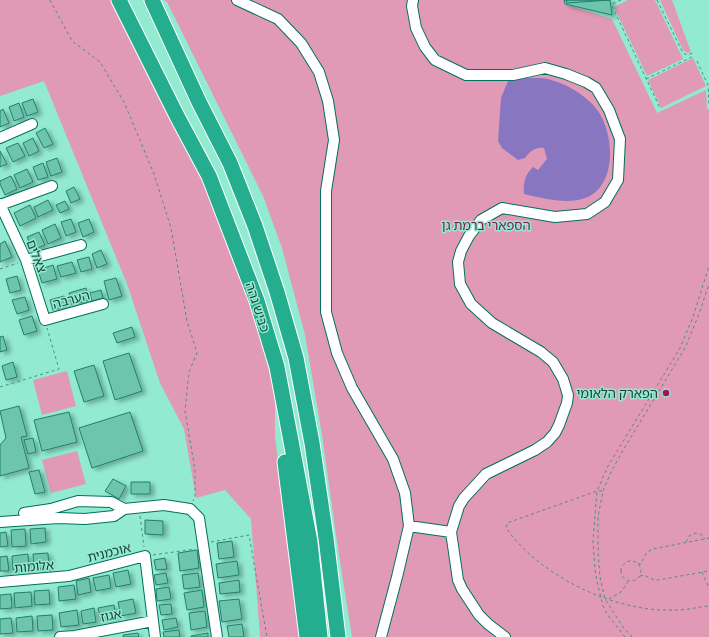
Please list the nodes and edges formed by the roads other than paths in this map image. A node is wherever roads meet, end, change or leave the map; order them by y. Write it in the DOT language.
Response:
graph roads {
  1 [pos="120,0"];
  2 [pos="152,0"];
  3 [pos="237,0"];
  4 [pos="413,0"];
  5 [pos="32,124"];
  6 [pos="0,138"];
  7 [pos="52,186"];
  8 [pos="0,205"];
  9 [pos="80,245"];
  10 [pos="26,260"];
  11 [pos="103,304"];
  12 [pos="45,320"];
  13 [pos="282,395"];
  14 [pos="124,509"];
  15 [pos="0,515"];
  16 [pos="42,515"];
  17 [pos="0,522"];
  18 [pos="409,526"];
  19 [pos="452,532"];
  20 [pos="69,576"];
  21 [pos="0,582"];
  22 [pos="153,621"];
  23 [pos="60,637"];
  24 [pos="155,637"];
  25 [pos="217,637"];
  26 [pos="307,637"];
  27 [pos="320,637"];
  28 [pos="338,637"];
  29 [pos="381,637"];
  30 [pos="505,637"];
  1 -- 13 [label="highway, כביש גהה"];
  2 -- 28 [label="highway, כביש גהה"];
  3 -- 18 [label="street"];
  4 -- 19 [label="street"];
  5 -- 6 [label="street"];
  7 -- 8 [label="street"];
  8 -- 10 [label="street, צאלים"];
  9 -- 10 [label="street"];
  10 -- 12 [label="street, צאלים"];
  11 -- 12 [label="street, הערבה"];
  13 -- 26 [label="highway"];
  13 -- 27 [label="highway, כביש גהה"];
  14 -- 16 [label="street"];
  14 -- 16 [label="street"];
  14 -- 25 [label="street"];
  15 -- 16 [label="street"];
  16 -- 17 [label="street"];
  18 -- 19 [label="street"];
  18 -- 29 [label="street"];
  19 -- 30 [label="street"];
  20 -- 21 [label="street, אלומות"];
  20 -- 22 [label="street, אוכמנית"];
  22 -- 23 [label="street, אגוז"];
  22 -- 24 [label="street, אוכמנית"];
}
